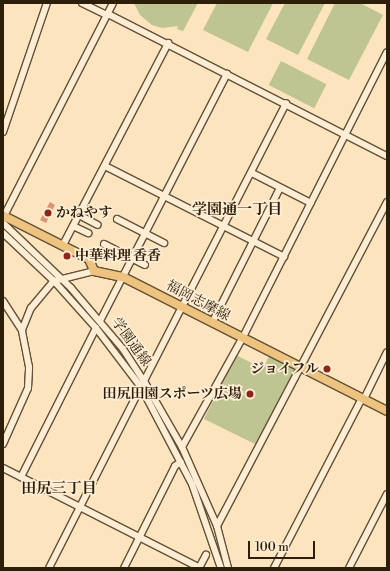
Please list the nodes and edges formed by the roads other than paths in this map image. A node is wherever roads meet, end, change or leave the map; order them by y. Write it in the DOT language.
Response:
graph roads {
  1 [pos="47,3"];
  2 [pos="82,3"];
  3 [pos="114,3"];
  4 [pos="108,14"];
  5 [pos="168,43"];
  6 [pos="387,52"];
  7 [pos="227,74"];
  8 [pos="286,103"];
  9 [pos="3,132"];
  10 [pos="345,134"];
  11 [pos="387,156"];
  12 [pos="105,166"];
  13 [pos="252,173"];
  14 [pos="280,188"];
  15 [pos="165,195"];
  16 [pos="387,202"];
  17 [pos="311,203"];
  18 [pos="79,215"];
  19 [pos="117,218"];
  20 [pos="3,219"];
  21 [pos="98,225"];
  22 [pos="224,225"];
  23 [pos="73,226"];
  24 [pos="145,232"];
  25 [pos="3,233"];
  26 [pos="88,233"];
  27 [pos="254,241"];
  28 [pos="164,243"];
  29 [pos="104,244"];
  30 [pos="63,245"];
  31 [pos="284,257"];
  32 [pos="131,259"];
  33 [pos="145,265"];
  34 [pos="94,271"];
  35 [pos="123,277"];
  36 [pos="60,278"];
  37 [pos="54,281"];
  38 [pos="3,301"];
  39 [pos="183,307"];
  40 [pos="100,321"];
  41 [pos="212,323"];
  42 [pos="96,328"];
  43 [pos="22,330"];
  44 [pos="243,337"];
  45 [pos="387,352"];
  46 [pos="302,368"];
  47 [pos="144,381"];
  48 [pos="141,387"];
  49 [pos="363,398"];
  50 [pos="387,411"];
  51 [pos="3,444"];
  52 [pos="182,447"];
  53 [pos="181,462"];
  54 [pos="3,468"];
  55 [pos="21,477"];
  56 [pos="387,494"];
  57 [pos="80,506"];
  58 [pos="384,508"];
  59 [pos="217,526"];
  60 [pos="140,536"];
  61 [pos="206,555"];
  62 [pos="48,568"];
  63 [pos="124,568"];
  64 [pos="200,568"];
  65 [pos="221,568"];
  66 [pos="228,568"];
  67 [pos="274,568"];
  68 [pos="350,568"];
  1 -- 9 [label="street"];
  2 -- 4 [label="street"];
  3 -- 4 [label="street"];
  4 -- 5 [label="street"];
  4 -- 20 [label="street"];
  5 -- 7 [label="street"];
  5 -- 12 [label="street"];
  6 -- 10 [label="street"];
  7 -- 8 [label="street"];
  7 -- 15 [label="street"];
  8 -- 10 [label="street"];
  8 -- 13 [label="street"];
  10 -- 11 [label="street"];
  10 -- 17 [label="street"];
  12 -- 15 [label="street"];
  12 -- 18 [label="street"];
  13 -- 14 [label="street"];
  13 -- 22 [label="street"];
  14 -- 17 [label="street"];
  14 -- 27 [label="street"];
  15 -- 22 [label="street"];
  15 -- 24 [label="street"];
  16 -- 46 [label="street"];
  17 -- 31 [label="street"];
  18 -- 21 [label="street"];
  18 -- 23 [label="street"];
  19 -- 24 [label="street"];
  20 -- 30 [label="main road"];
  20 -- 36 [label="street, 学園通線"];
  22 -- 27 [label="street"];
  22 -- 39 [label="street"];
  23 -- 26 [label="street"];
  23 -- 30 [label="street"];
  24 -- 28 [label="street"];
  24 -- 32 [label="street"];
  25 -- 37 [label="street, 学園通線"];
  27 -- 31 [label="street"];
  27 -- 41 [label="street"];
  29 -- 32 [label="street"];
  30 -- 34 [label="main road"];
  31 -- 44 [label="street"];
  32 -- 33 [label="street"];
  32 -- 35 [label="street"];
  34 -- 35 [label="main road, 福岡志摩線"];
  34 -- 36 [label="street"];
  35 -- 39 [label="main road, 福岡志摩線"];
  35 -- 40 [label="street"];
  36 -- 37 [label="street"];
  36 -- 40 [label="street, 学園通線"];
  37 -- 42 [label="street, 学園通線"];
  37 -- 43 [label="street"];
  38 -- 43 [label="street"];
  39 -- 41 [label="main road, 福岡志摩線"];
  39 -- 47 [label="street"];
  40 -- 47 [label="street, 学園通線"];
  41 -- 44 [label="main road, 福岡志摩線"];
  42 -- 48 [label="street, 学園通線"];
  42 -- 55 [label="street"];
  43 -- 51 [label="street"];
  44 -- 46 [label="main road, 福岡志摩線"];
  44 -- 52 [label="street"];
  45 -- 49 [label="street"];
  46 -- 49 [label="main road, 福岡志摩線"];
  46 -- 59 [label="street"];
  47 -- 52 [label="street, 学園通線"];
  48 -- 53 [label="street, 学園通線"];
  48 -- 57 [label="street"];
  49 -- 50 [label="main road, 福岡志摩線"];
  49 -- 67 [label="street"];
  52 -- 59 [label="street, 学園通線"];
  53 -- 60 [label="street"];
  53 -- 65 [label="street, 学園通線"];
  54 -- 55 [label="street"];
  55 -- 57 [label="street"];
  56 -- 58 [label="street"];
  57 -- 60 [label="street"];
  57 -- 62 [label="street"];
  58 -- 68 [label="street"];
  59 -- 66 [label="street, 学園通線"];
  60 -- 63 [label="street"];
  60 -- 64 [label="street"];
  61 -- 64 [label="street"];
}
